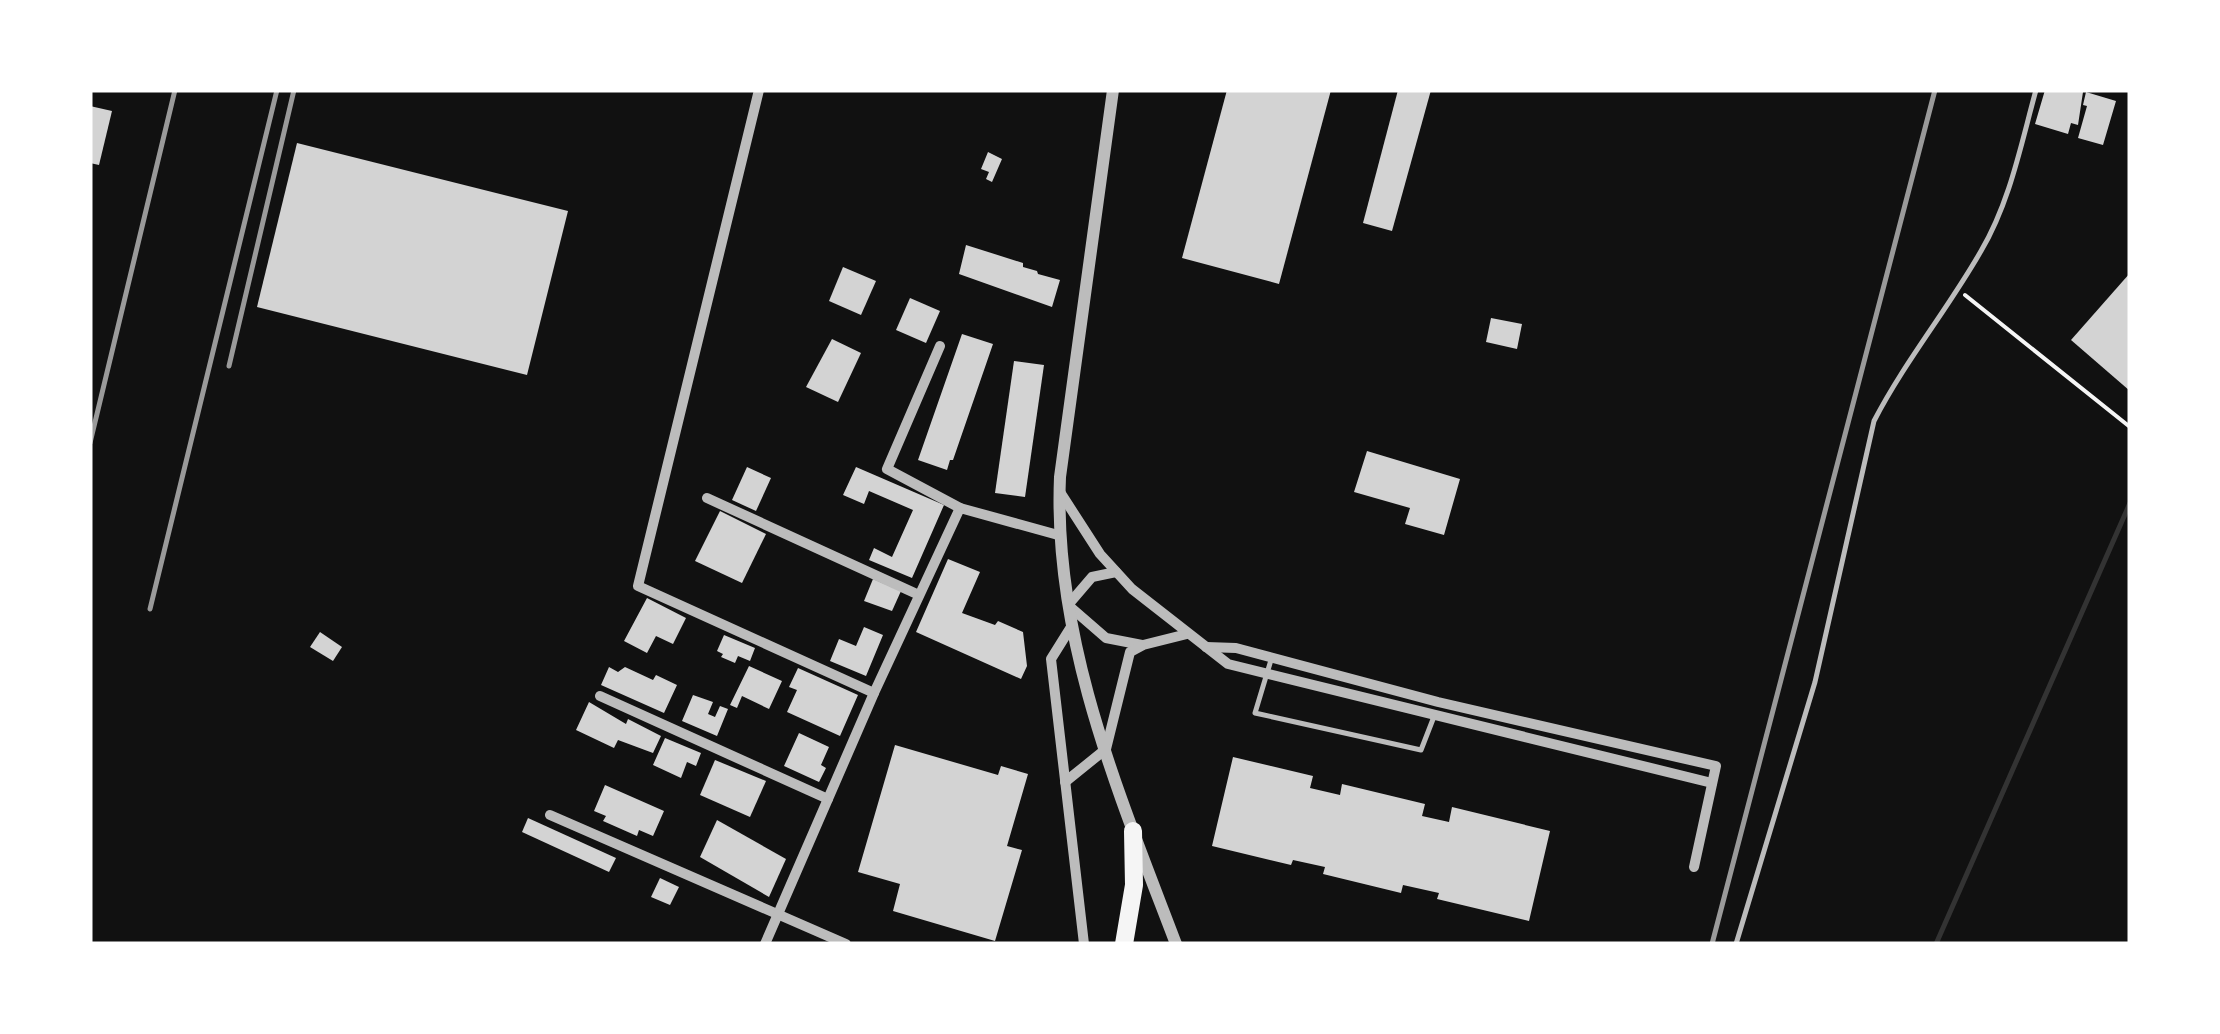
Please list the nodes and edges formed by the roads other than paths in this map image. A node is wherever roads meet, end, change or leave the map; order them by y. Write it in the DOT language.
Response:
graph roads {
  1 [pos="759,90"];
  2 [pos="1113,90"];
  3 [pos="2036,90"];
  4 [pos="940,346"];
  5 [pos="1059,492"];
  6 [pos="707,498"];
  7 [pos="960,508"];
  8 [pos="1058,535"];
  9 [pos="1116,572"];
  10 [pos="920,594"];
  11 [pos="1068,605"];
  12 [pos="1071,627"];
  13 [pos="1187,634"];
  14 [pos="1143,645"];
  15 [pos="1206,647"];
  16 [pos="1272,658"];
  17 [pos="1268,672"];
  18 [pos="874,693"];
  19 [pos="600,696"];
  20 [pos="1437,708"];
  21 [pos="1106,749"];
  22 [pos="1065,782"];
  23 [pos="1712,783"];
  24 [pos="828,799"];
  25 [pos="550,815"];
  26 [pos="1134,832"];
  27 [pos="1694,867"];
  28 [pos="778,914"];
  29 [pos="765,944"];
  30 [pos="846,944"];
  31 [pos="1084,944"];
  32 [pos="1124,944"];
  33 [pos="1176,944"];
  34 [pos="1736,944"];
  1 -- 18 [label="street"];
  2 -- 5 [label="street"];
  3 -- 34 [label="lane"];
  4 -- 7 [label="street"];
  5 -- 8 [label="street"];
  5 -- 9 [label="street"];
  6 -- 10 [label="street"];
  7 -- 8 [label="street"];
  7 -- 10 [label="street"];
  8 -- 11 [label="street"];
  9 -- 11 [label="street"];
  9 -- 13 [label="street"];
  10 -- 18 [label="street"];
  11 -- 12 [label="street"];
  11 -- 14 [label="street"];
  12 -- 21 [label="street"];
  12 -- 22 [label="street"];
  13 -- 14 [label="street"];
  13 -- 15 [label="street"];
  14 -- 21 [label="street"];
  15 -- 16 [label="street"];
  15 -- 17 [label="street"];
  16 -- 17 [label="lane"];
  16 -- 20 [label="street"];
  17 -- 20 [label="street"];
  17 -- 20 [label="lane"];
  18 -- 24 [label="street"];
  19 -- 24 [label="street"];
  20 -- 23 [label="street"];
  20 -- 23 [label="street"];
  21 -- 22 [label="street"];
  21 -- 26 [label="street"];
  22 -- 31 [label="street"];
  23 -- 27 [label="street"];
  24 -- 28 [label="street"];
  25 -- 28 [label="street"];
  26 -- 32 [label="highway"];
  26 -- 33 [label="street"];
  28 -- 29 [label="street"];
  28 -- 30 [label="street"];
}
